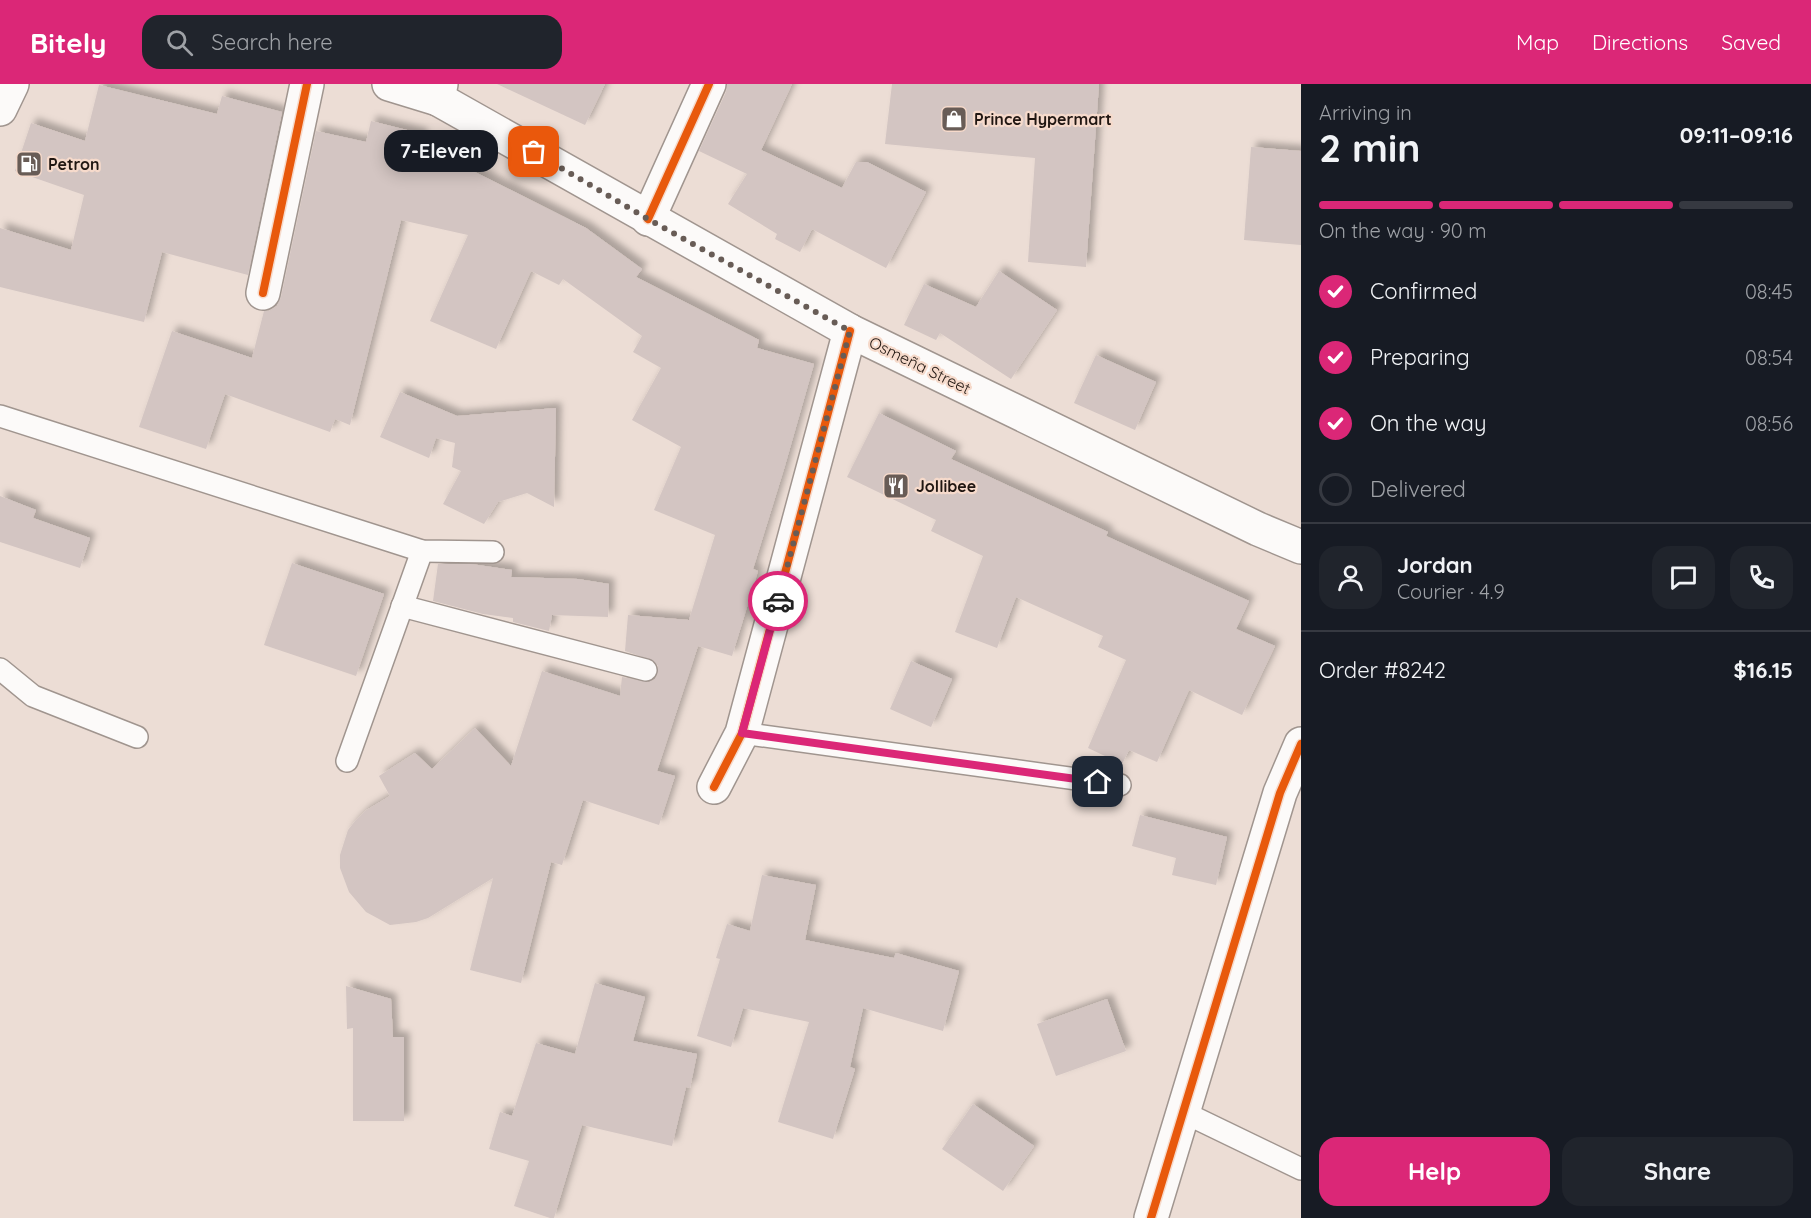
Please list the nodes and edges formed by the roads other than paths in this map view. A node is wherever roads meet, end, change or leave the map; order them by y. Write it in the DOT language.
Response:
graph roads {
  1 [pos="12,84"];
  2 [pos="307,84"];
  3 [pos="389,84"];
  4 [pos="709,84"];
  5 [pos="440,92"];
  6 [pos="0,109"];
  7 [pos="648,219"];
  8 [pos="263,293"];
  9 [pos="850,331"];
  10 [pos="0,416"];
  11 [pos="1301,547"];
  12 [pos="422,551"];
  13 [pos="493,552"];
  14 [pos="402,606"];
  15 [pos="0,669"];
  16 [pos="646,670"];
  17 [pos="742,733"];
  18 [pos="136,737"];
  19 [pos="1301,744"];
  20 [pos="347,761"];
  21 [pos="1120,784"];
  22 [pos="714,787"];
  23 [pos="1183,1112"];
  24 [pos="1301,1169"];
  25 [pos="1151,1218"];
  1 -- 6 [label="street"];
  2 -- 8 [label="street"];
  3 -- 5 [label="street, Osmeña Street"];
  4 -- 7 [label="street"];
  5 -- 7 [label="street, Osmeña Street"];
  7 -- 9 [label="street, Osmeña Street"];
  9 -- 11 [label="street, Osmeña Street"];
  9 -- 17 [label="street"];
  10 -- 12 [label="lane"];
  12 -- 13 [label="lane"];
  12 -- 14 [label="lane"];
  14 -- 16 [label="lane"];
  14 -- 20 [label="lane"];
  15 -- 18 [label="lane"];
  17 -- 21 [label="lane"];
  17 -- 22 [label="street"];
  19 -- 23 [label="street"];
  23 -- 24 [label="lane"];
  23 -- 25 [label="street"];
}
